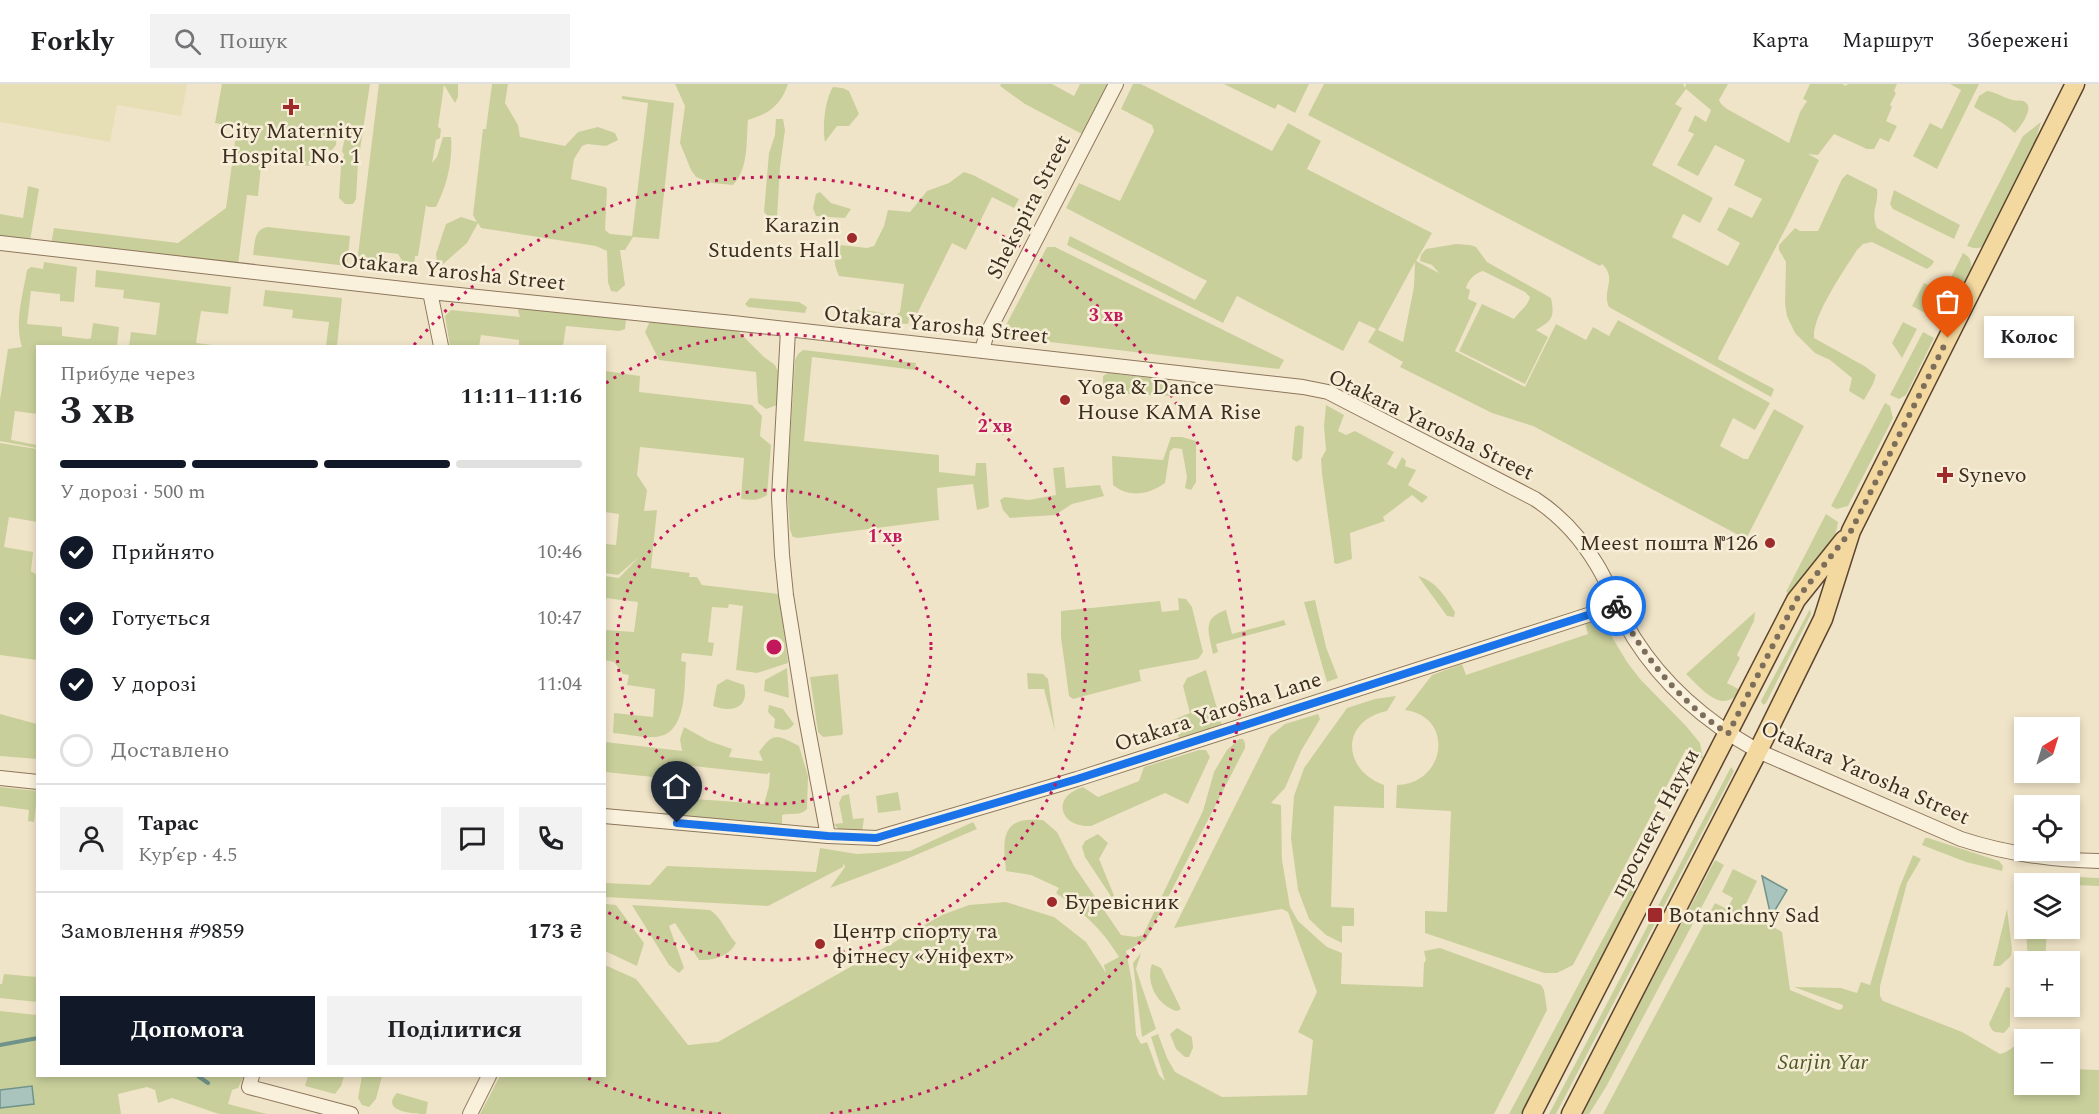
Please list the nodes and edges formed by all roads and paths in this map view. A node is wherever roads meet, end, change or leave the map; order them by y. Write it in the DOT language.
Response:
graph roads {
  1 [pos="1116,84"];
  2 [pos="2075,84"];
  3 [pos="0,243"];
  4 [pos="430,292"];
  5 [pos="788,330"];
  6 [pos="441,345"];
  7 [pos="982,351"];
  8 [pos="1851,531"];
  9 [pos="1616,606"];
  10 [pos="1728,734"];
  11 [pos="1758,751"];
  12 [pos="0,778"];
  13 [pos="36,782"];
  14 [pos="606,816"];
  15 [pos="828,836"];
  16 [pos="2099,861"];
  17 [pos="252,1077"];
  18 [pos="488,1077"];
  19 [pos="351,1114"];
  20 [pos="470,1114"];
  21 [pos="1532,1114"];
  22 [pos="1572,1114"];
  1 -- 7 [label="street, Shekspira Street"];
  2 -- 8 [label="main road, проспект Науки"];
  3 -- 4 [label="street, Otakara Yarosha Street"];
  4 -- 5 [label="street, Otakara Yarosha Street"];
  4 -- 6 [label="street"];
  5 -- 7 [label="street, Otakara Yarosha Street"];
  5 -- 15 [label="street"];
  7 -- 9 [label="street, Otakara Yarosha Street"];
  8 -- 10 [label="main road, проспект Науки"];
  8 -- 11 [label="main road, проспект Науки"];
  9 -- 10 [label="street, Otakara Yarosha Street"];
  9 -- 15 [label="street, Otakara Yarosha Lane"];
  10 -- 11 [label="street, Otakara Yarosha Street"];
  10 -- 21 [label="main road, проспект Науки"];
  11 -- 16 [label="street, Otakara Yarosha Street"];
  11 -- 22 [label="main road, проспект Науки"];
  12 -- 13 [label="street"];
  14 -- 15 [label="street, Otakara Yarosha Lane"];
  17 -- 19 [label="street"];
  18 -- 20 [label="street"];
}
